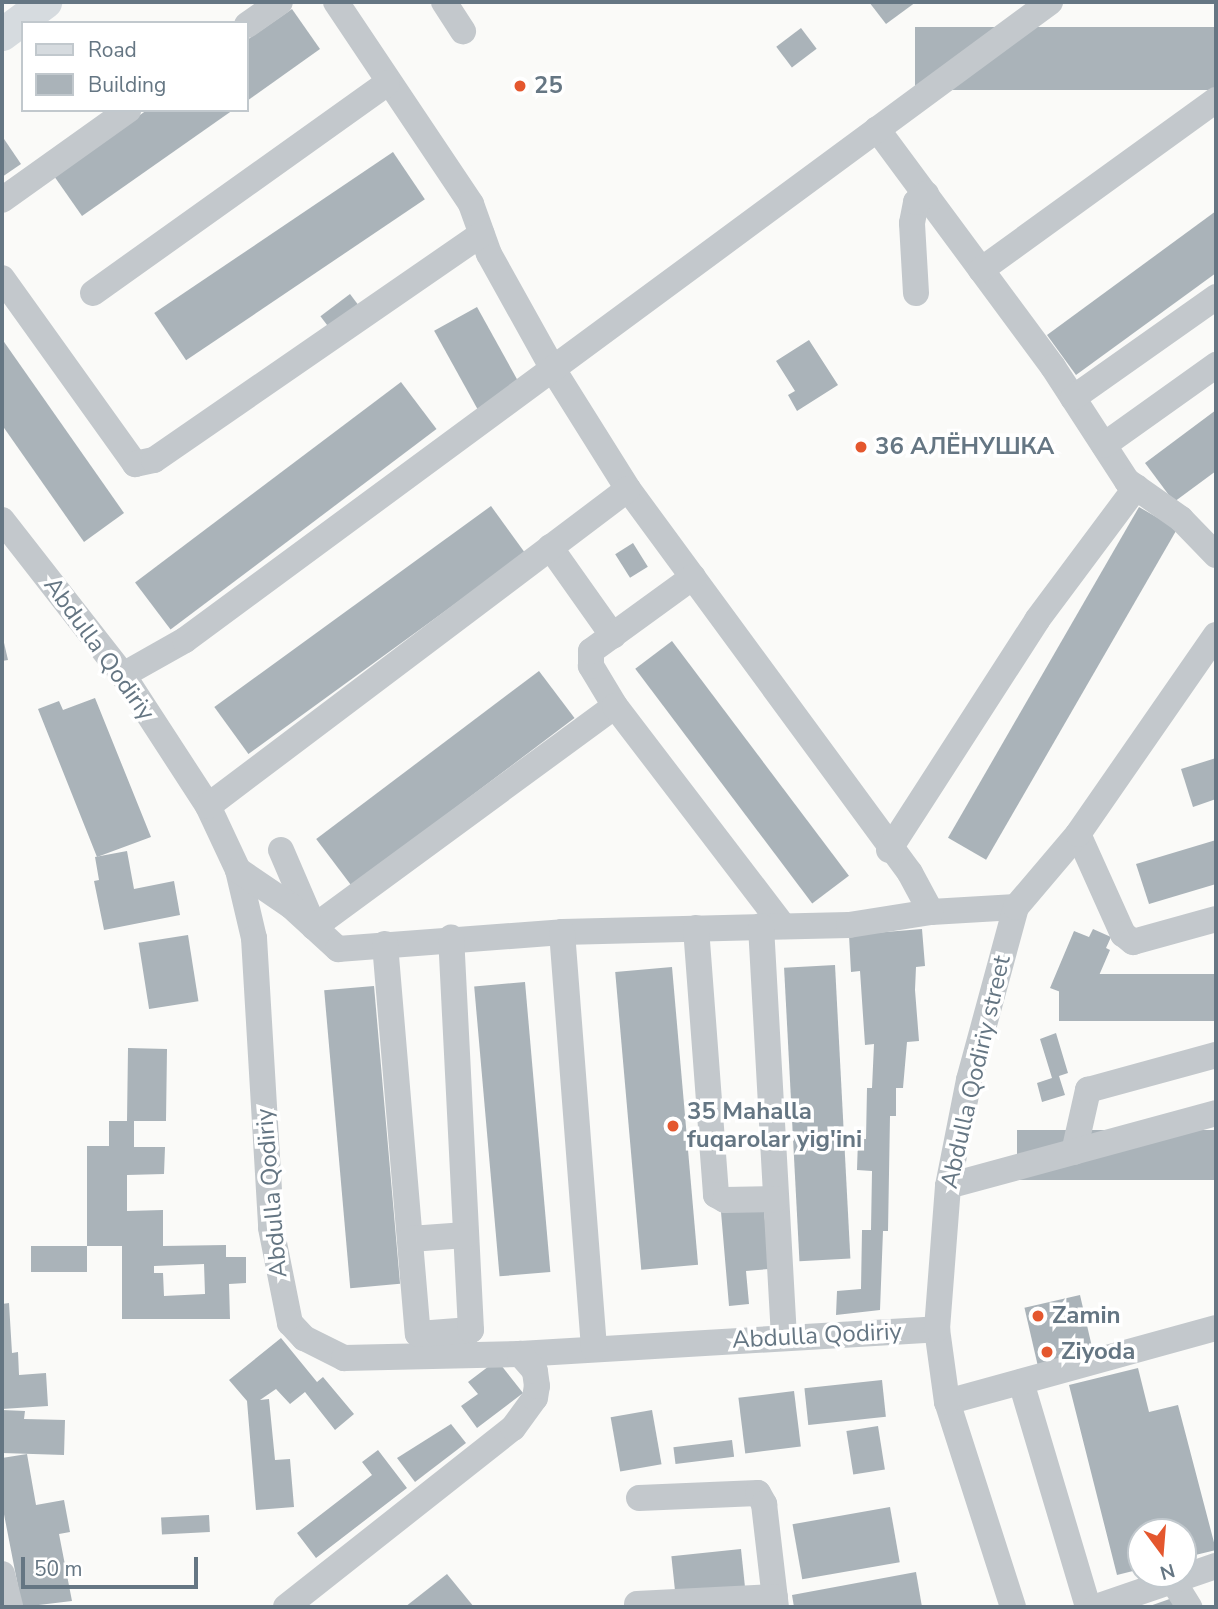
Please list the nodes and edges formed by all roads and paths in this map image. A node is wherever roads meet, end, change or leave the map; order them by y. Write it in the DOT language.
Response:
graph roads {
  1 [pos="46,2"];
  2 [pos="280,2"];
  3 [pos="336,2"];
  4 [pos="443,2"];
  5 [pos="1045,3"];
  6 [pos="248,24"];
  7 [pos="463,31"];
  8 [pos="2,34"];
  9 [pos="387,83"];
  10 [pos="1216,100"];
  11 [pos="125,112"];
  12 [pos="877,129"];
  13 [pos="926,194"];
  14 [pos="2,200"];
  15 [pos="482,234"];
  16 [pos="981,270"];
  17 [pos="2,278"];
  18 [pos="93,293"];
  19 [pos="916,293"];
  20 [pos="1216,297"];
  21 [pos="1216,365"];
  22 [pos="554,371"];
  23 [pos="1073,398"];
  24 [pos="1104,445"];
  25 [pos="1136,487"];
  26 [pos="628,489"];
  27 [pos="2,520"];
  28 [pos="550,547"];
  29 [pos="1216,555"];
  30 [pos="693,577"];
  31 [pos="1216,635"];
  32 [pos="613,636"];
  33 [pos="123,675"];
  34 [pos="615,706"];
  35 [pos="208,806"];
  36 [pos="1078,834"];
  37 [pos="281,850"];
  38 [pos="889,850"];
  39 [pos="239,870"];
  40 [pos="1016,906"];
  41 [pos="931,912"];
  42 [pos="1216,919"];
  43 [pos="772,926"];
  44 [pos="314,927"];
  45 [pos="696,928"];
  46 [pos="562,932"];
  47 [pos="451,938"];
  48 [pos="385,944"];
  49 [pos="1216,1055"];
  50 [pos="1216,1113"];
  51 [pos="1073,1152"];
  52 [pos="948,1186"];
  53 [pos="776,1199"];
  54 [pos="466,1235"];
  55 [pos="410,1239"];
  56 [pos="1216,1328"];
  57 [pos="937,1329"];
  58 [pos="784,1337"];
  59 [pos="446,1344"];
  60 [pos="594,1349"];
  61 [pos="520,1354"];
  62 [pos="1021,1381"];
  63 [pos="947,1402"];
  64 [pos="639,1498"];
  65 [pos="1216,1566"];
  66 [pos="1197,1573"];
  67 [pos="2,1574"];
  68 [pos="1152,1588"];
  69 [pos="1177,1588"];
  70 [pos="775,1602"];
  71 [pos="637,1604"];
  72 [pos="10,1607"];
  73 [pos="286,1607"];
  74 [pos="1013,1607"];
  75 [pos="1088,1607"];
  76 [pos="1096,1607"];
  77 [pos="1189,1607"];
  1 -- 8 [label="main road"];
  2 -- 6 [label="street"];
  3 -- 9 [label="street"];
  4 -- 7 [label="street"];
  5 -- 12 [label="street"];
  9 -- 15 [label="street"];
  9 -- 18 [label="street"];
  10 -- 16 [label="street"];
  11 -- 14 [label="street"];
  12 -- 13 [label="street"];
  12 -- 22 [label="street"];
  13 -- 16 [label="street"];
  13 -- 19 [label="street"];
  15 -- 17 [label="street"];
  15 -- 22 [label="street"];
  16 -- 23 [label="street"];
  20 -- 23 [label="street"];
  21 -- 24 [label="street"];
  22 -- 26 [label="street"];
  22 -- 33 [label="street"];
  23 -- 24 [label="street"];
  24 -- 25 [label="street"];
  25 -- 29 [label="street"];
  25 -- 38 [label="street"];
  26 -- 28 [label="street"];
  26 -- 30 [label="street"];
  27 -- 33 [label="street, Abdulla Qodiriy"];
  28 -- 32 [label="street"];
  28 -- 35 [label="street"];
  30 -- 32 [label="street"];
  30 -- 38 [label="street"];
  31 -- 36 [label="street, Abdulla Qodiriy street"];
  32 -- 34 [label="street"];
  33 -- 35 [label="street, Abdulla Qodiriy"];
  34 -- 43 [label="street"];
  34 -- 44 [label="street"];
  35 -- 39 [label="street, Abdulla Qodiriy"];
  36 -- 40 [label="street, Abdulla Qodiriy street"];
  36 -- 42 [label="street"];
  37 -- 44 [label="street"];
  38 -- 41 [label="street"];
  39 -- 44 [label="street"];
  39 -- 59 [label="street, Abdulla Qodiriy"];
  40 -- 41 [label="street"];
  40 -- 52 [label="street, Abdulla Qodiriy street"];
  41 -- 43 [label="street"];
  43 -- 45 [label="street"];
  43 -- 53 [label="street"];
  44 -- 48 [label="street"];
  45 -- 46 [label="street"];
  45 -- 53 [label="street"];
  46 -- 47 [label="street"];
  46 -- 60 [label="street"];
  47 -- 48 [label="street"];
  47 -- 54 [label="street"];
  48 -- 55 [label="street"];
  49 -- 51 [label="street"];
  50 -- 51 [label="street"];
  51 -- 52 [label="street"];
  52 -- 57 [label="street, Abdulla Qodiriy street"];
  53 -- 58 [label="street"];
  54 -- 55 [label="street"];
  54 -- 59 [label="street"];
  55 -- 59 [label="street"];
  56 -- 62 [label="street"];
  57 -- 58 [label="street, Abdulla Qodiriy"];
  57 -- 63 [label="street, Abdulla Qodiriy street"];
  58 -- 60 [label="street, Abdulla Qodiriy"];
  59 -- 61 [label="street, Abdulla Qodiriy"];
  60 -- 61 [label="street, Abdulla Qodiriy"];
  61 -- 73 [label="street"];
  62 -- 63 [label="street"];
  62 -- 75 [label="street"];
  63 -- 74 [label="street, Abdulla Qodiriy street"];
  64 -- 70 [label="street"];
  65 -- 66 [label="street"];
  67 -- 72 [label="street"];
  68 -- 76 [label="street"];
  69 -- 77 [label="street"];
  70 -- 71 [label="street"];
}
